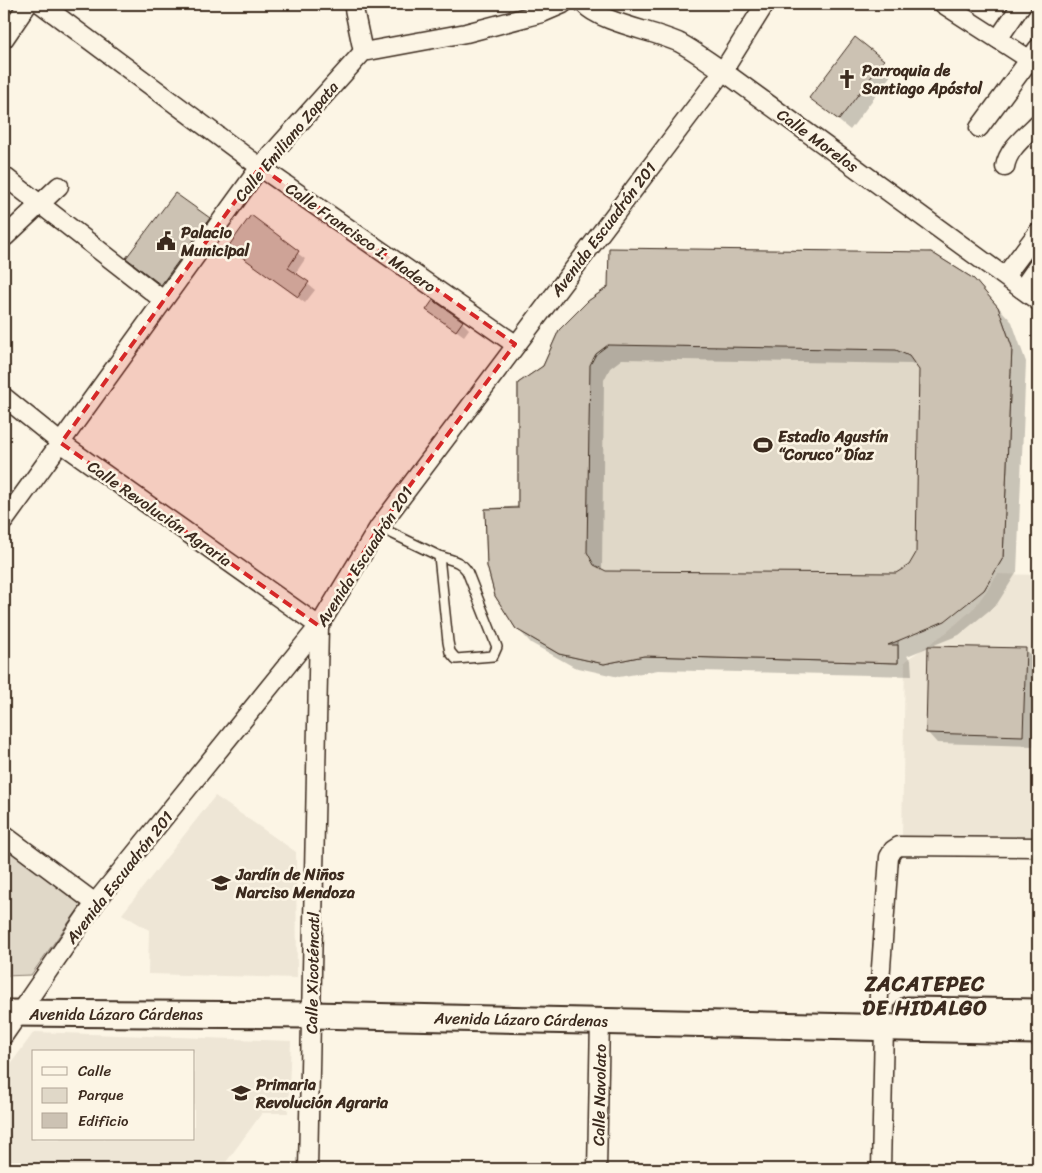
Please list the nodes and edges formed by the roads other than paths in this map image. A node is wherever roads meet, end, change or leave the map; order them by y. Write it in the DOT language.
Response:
graph roads {
  1 [pos="28,4"];
  2 [pos="40,4"];
  3 [pos="353,4"];
  4 [pos="562,4"];
  5 [pos="584,4"];
  6 [pos="765,4"];
  7 [pos="944,4"];
  8 [pos="1022,4"];
  9 [pos="4,39"];
  10 [pos="998,39"];
  11 [pos="363,52"];
  12 [pos="1035,57"];
  13 [pos="723,70"];
  14 [pos="1038,123"];
  15 [pos="979,128"];
  16 [pos="260,167"];
  17 [pos="1005,167"];
  18 [pos="4,176"];
  19 [pos="59,186"];
  20 [pos="39,205"];
  21 [pos="1038,232"];
  22 [pos="5,238"];
  23 [pos="1038,266"];
  24 [pos="1004,276"];
  25 [pos="1022,289"];
  26 [pos="162,300"];
  27 [pos="1038,301"];
  28 [pos="515,344"];
  29 [pos="4,398"];
  30 [pos="61,443"];
  31 [pos="4,521"];
  32 [pos="379,526"];
  33 [pos="440,556"];
  34 [pos="319,626"];
  35 [pos="4,835"];
  36 [pos="1038,847"];
  37 [pos="95,903"];
  38 [pos="14,1006"];
  39 [pos="312,1007"];
  40 [pos="1038,1012"];
  41 [pos="747,1015"];
  42 [pos="881,1018"];
  43 [pos="600,1020"];
  44 [pos="1038,1031"];
  45 [pos="4,1035"];
  46 [pos="308,1169"];
  47 [pos="597,1169"];
  48 [pos="881,1169"];
  1 -- 9 [label="street"];
  2 -- 16 [label="street, Calle Francisco I. Madero"];
  3 -- 11 [label="street"];
  4 -- 11 [label="street"];
  5 -- 13 [label="street, Calle Morelos"];
  6 -- 13 [label="street, Avenida Escuadrón 201"];
  7 -- 10 [label="street"];
  8 -- 10 [label="street"];
  10 -- 12 [label="street"];
  11 -- 16 [label="street, Calle Emiliano Zapata"];
  12 -- 15 [label="street"];
  13 -- 24 [label="street, Calle Morelos"];
  13 -- 28 [label="street, Avenida Escuadrón 201"];
  14 -- 17 [label="street"];
  16 -- 26 [label="street, Calle Emiliano Zapata"];
  16 -- 28 [label="street, Calle Francisco I. Madero"];
  18 -- 20 [label="street"];
  19 -- 20 [label="street"];
  20 -- 22 [label="street"];
  20 -- 26 [label="street"];
  21 -- 24 [label="street"];
  23 -- 25 [label="street"];
  24 -- 25 [label="street, Calle Morelos"];
  25 -- 27 [label="street, Calle Morelos"];
  26 -- 30 [label="street, Calle Emiliano Zapata"];
  28 -- 32 [label="street, Avenida Escuadrón 201"];
  29 -- 30 [label="street, Calle Revolución Agraria"];
  30 -- 31 [label="street, Calle Emiliano Zapata"];
  30 -- 34 [label="street, Calle Revolución Agraria"];
  32 -- 33 [label="lane"];
  32 -- 34 [label="street, Avenida Escuadrón 201"];
  33 -- 33 [label="lane"];
  34 -- 37 [label="street, Avenida Escuadrón 201"];
  34 -- 39 [label="street, Calle Xicoténcatl"];
  35 -- 37 [label="street"];
  36 -- 42 [label="street"];
  37 -- 38 [label="street, Avenida Escuadrón 201"];
  38 -- 39 [label="main road, Avenida Lázaro Cárdenas"];
  38 -- 45 [label="street, Avenida Escuadrón 201"];
  39 -- 41 [label="main road, Avenida Lázaro Cárdenas"];
  39 -- 43 [label="main road, Avenida Lázaro Cárdenas"];
  39 -- 46 [label="street, Calle Xicoténcatl"];
  40 -- 42 [label="main road, Avenida Lázaro Cárdenas"];
  41 -- 42 [label="main road, Avenida Lázaro Cárdenas"];
  41 -- 43 [label="main road, Avenida Lázaro Cárdenas"];
  42 -- 44 [label="main road, Avenida Lázaro Cárdenas"];
  42 -- 48 [label="street"];
  43 -- 47 [label="street, Calle Navolato"];
}
